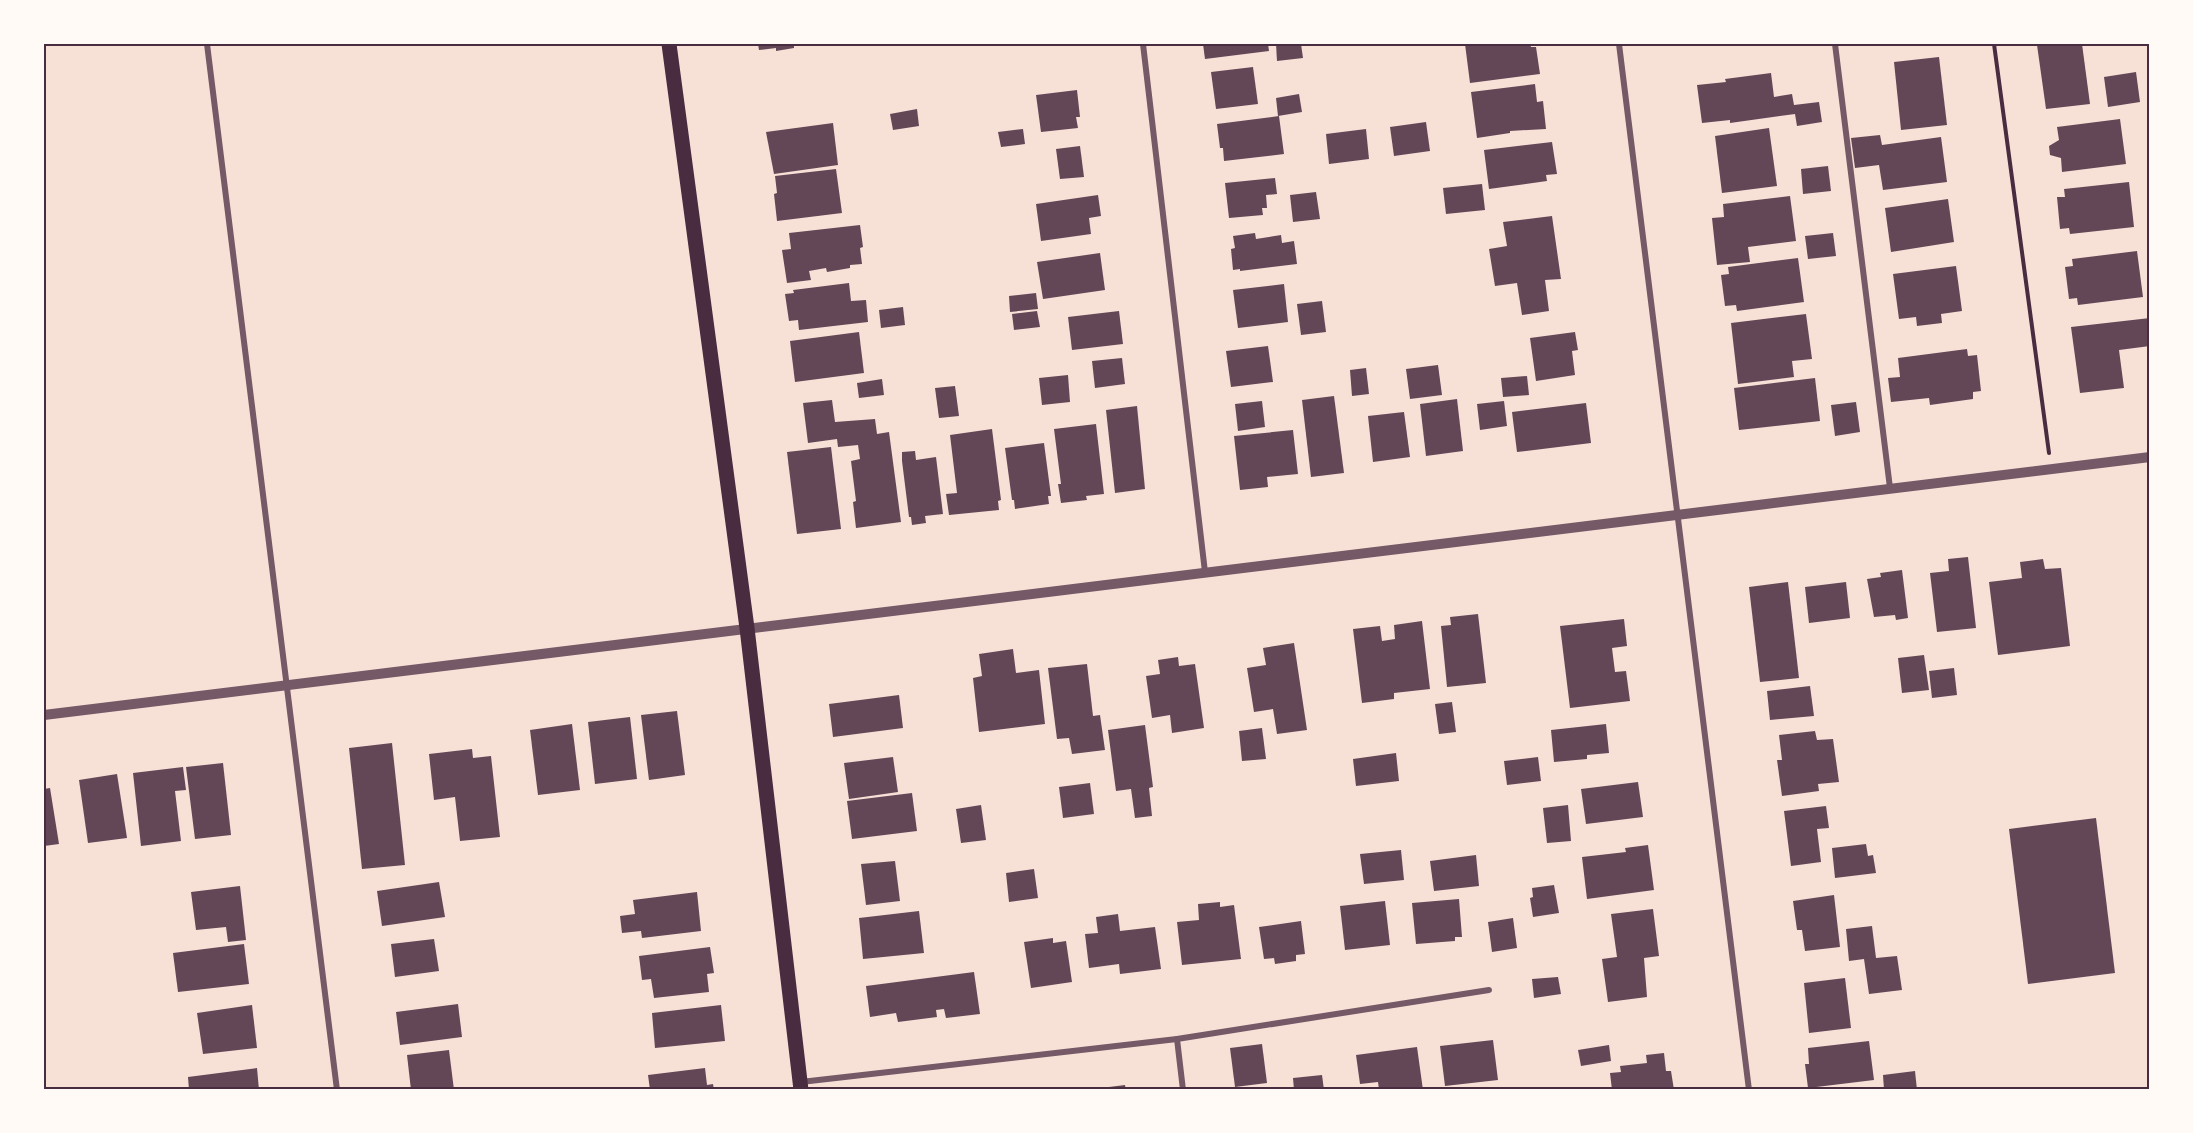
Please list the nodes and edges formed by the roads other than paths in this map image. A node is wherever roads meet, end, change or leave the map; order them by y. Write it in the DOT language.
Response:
graph roads {
  1 [pos="207,44"];
  2 [pos="669,44"];
  3 [pos="1143,44"];
  4 [pos="1619,44"];
  5 [pos="1835,44"];
  6 [pos="2150,456"];
  7 [pos="1890,488"];
  8 [pos="1677,515"];
  9 [pos="1205,572"];
  10 [pos="747,628"];
  11 [pos="287,685"];
  12 [pos="44,715"];
  13 [pos="1489,990"];
  14 [pos="1177,1039"];
  15 [pos="801,1086"];
  16 [pos="337,1089"];
  17 [pos="1184,1089"];
  18 [pos="1749,1089"];
  1 -- 11 [label="street"];
  2 -- 10 [label="main road"];
  3 -- 9 [label="street"];
  4 -- 8 [label="street"];
  5 -- 7 [label="street"];
  6 -- 7 [label="street"];
  7 -- 8 [label="street"];
  8 -- 9 [label="street"];
  8 -- 18 [label="street"];
  9 -- 10 [label="street"];
  10 -- 11 [label="street"];
  10 -- 15 [label="main road"];
  11 -- 12 [label="street"];
  11 -- 16 [label="street"];
  13 -- 14 [label="street"];
  14 -- 15 [label="street"];
  14 -- 17 [label="street"];
}
